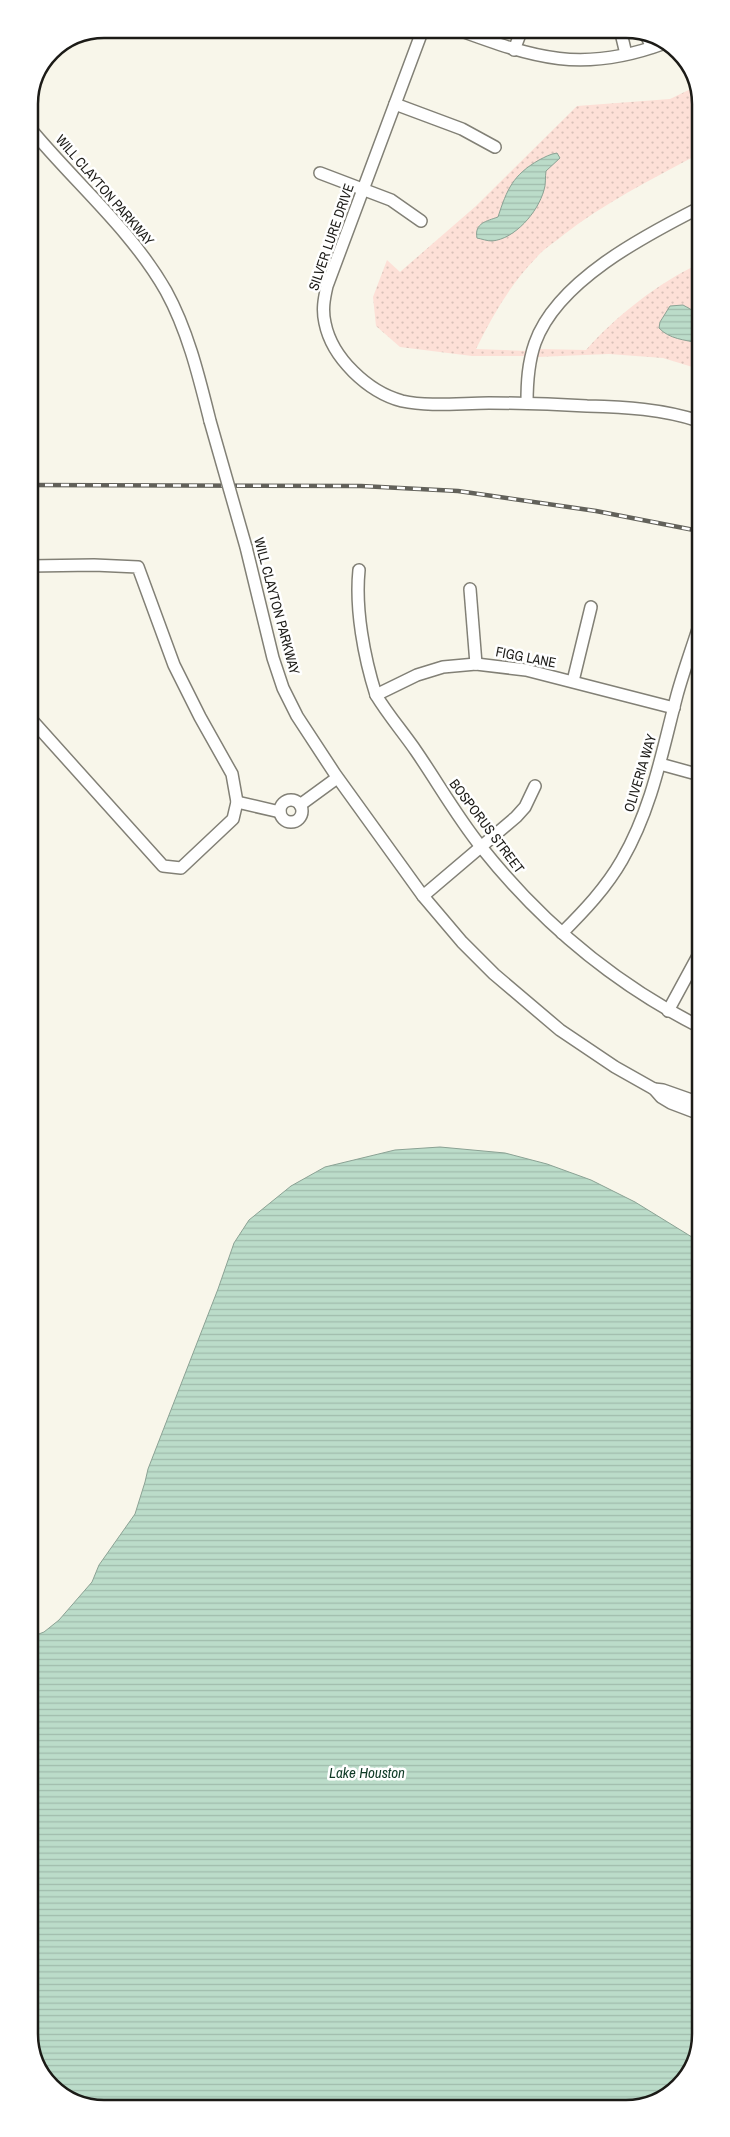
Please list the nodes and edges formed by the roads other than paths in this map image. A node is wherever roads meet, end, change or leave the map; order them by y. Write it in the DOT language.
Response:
graph roads {
  1 [pos="420,38"];
  2 [pos="481,38"];
  3 [pos="519,38"];
  4 [pos="622,38"];
  5 [pos="649,41"];
  6 [pos="658,45"];
  7 [pos="652,48"];
  8 [pos="514,50"];
  9 [pos="626,54"];
  10 [pos="395,104"];
  11 [pos="38,137"];
  12 [pos="495,148"];
  13 [pos="320,173"];
  14 [pos="363,190"];
  15 [pos="692,212"];
  16 [pos="421,221"];
  17 [pos="527,403"];
  18 [pos="692,419"];
  19 [pos="38,566"];
  20 [pos="359,570"];
  21 [pos="470,589"];
  22 [pos="591,607"];
  23 [pos="692,649"];
  24 [pos="476,664"];
  25 [pos="573,681"];
  26 [pos="376,695"];
  27 [pos="674,708"];
  28 [pos="38,727"];
  29 [pos="660,764"];
  30 [pos="692,773"];
  31 [pos="337,778"];
  32 [pos="535,786"];
  33 [pos="237,802"];
  34 [pos="300,805"];
  35 [pos="280,812"];
  36 [pos="481,848"];
  37 [pos="423,896"];
  38 [pos="562,933"];
  39 [pos="692,967"];
  40 [pos="668,1011"];
  41 [pos="692,1023"];
  42 [pos="654,1089"];
  43 [pos="692,1100"];
  44 [pos="692,1111"];
  1 -- 10 [label="street, SILVER LURE DRIVE"];
  2 -- 8 [label="street"];
  3 -- 8 [label="street"];
  4 -- 9 [label="street"];
  5 -- 7 [label="street"];
  6 -- 7 [label="street"];
  7 -- 9 [label="street"];
  8 -- 9 [label="street"];
  10 -- 12 [label="street"];
  10 -- 14 [label="street, SILVER LURE DRIVE"];
  11 -- 31 [label="street, WILL CLAYTON PARKWAY, bridge"];
  13 -- 14 [label="street"];
  14 -- 16 [label="street"];
  14 -- 17 [label="street, SILVER LURE DRIVE"];
  15 -- 17 [label="street"];
  17 -- 18 [label="street, SILVER LURE DRIVE"];
  19 -- 33 [label="street"];
  20 -- 26 [label="street, BOSPORUS STREET"];
  21 -- 24 [label="street"];
  22 -- 25 [label="street"];
  23 -- 27 [label="street, OLIVERIA WAY"];
  24 -- 25 [label="street, FIGG LANE"];
  24 -- 26 [label="street, FIGG LANE"];
  25 -- 27 [label="street, FIGG LANE"];
  26 -- 36 [label="street, BOSPORUS STREET"];
  27 -- 29 [label="street, OLIVERIA WAY"];
  28 -- 33 [label="street"];
  29 -- 30 [label="street"];
  29 -- 38 [label="street, OLIVERIA WAY"];
  31 -- 34 [label="street"];
  31 -- 37 [label="street, WILL CLAYTON PARKWAY"];
  32 -- 36 [label="street"];
  33 -- 35 [label="street"];
  34 -- 35 [label="street"];
  34 -- 35 [label="street"];
  36 -- 37 [label="street"];
  36 -- 38 [label="street, BOSPORUS STREET"];
  37 -- 42 [label="street, WILL CLAYTON PARKWAY"];
  38 -- 40 [label="street, BOSPORUS STREET"];
  39 -- 40 [label="street"];
  40 -- 41 [label="street, BOSPORUS STREET"];
  42 -- 43 [label="street, WILL CLAYTON PARKWAY"];
  42 -- 44 [label="street, WILL CLAYTON PARKWAY"];
}
